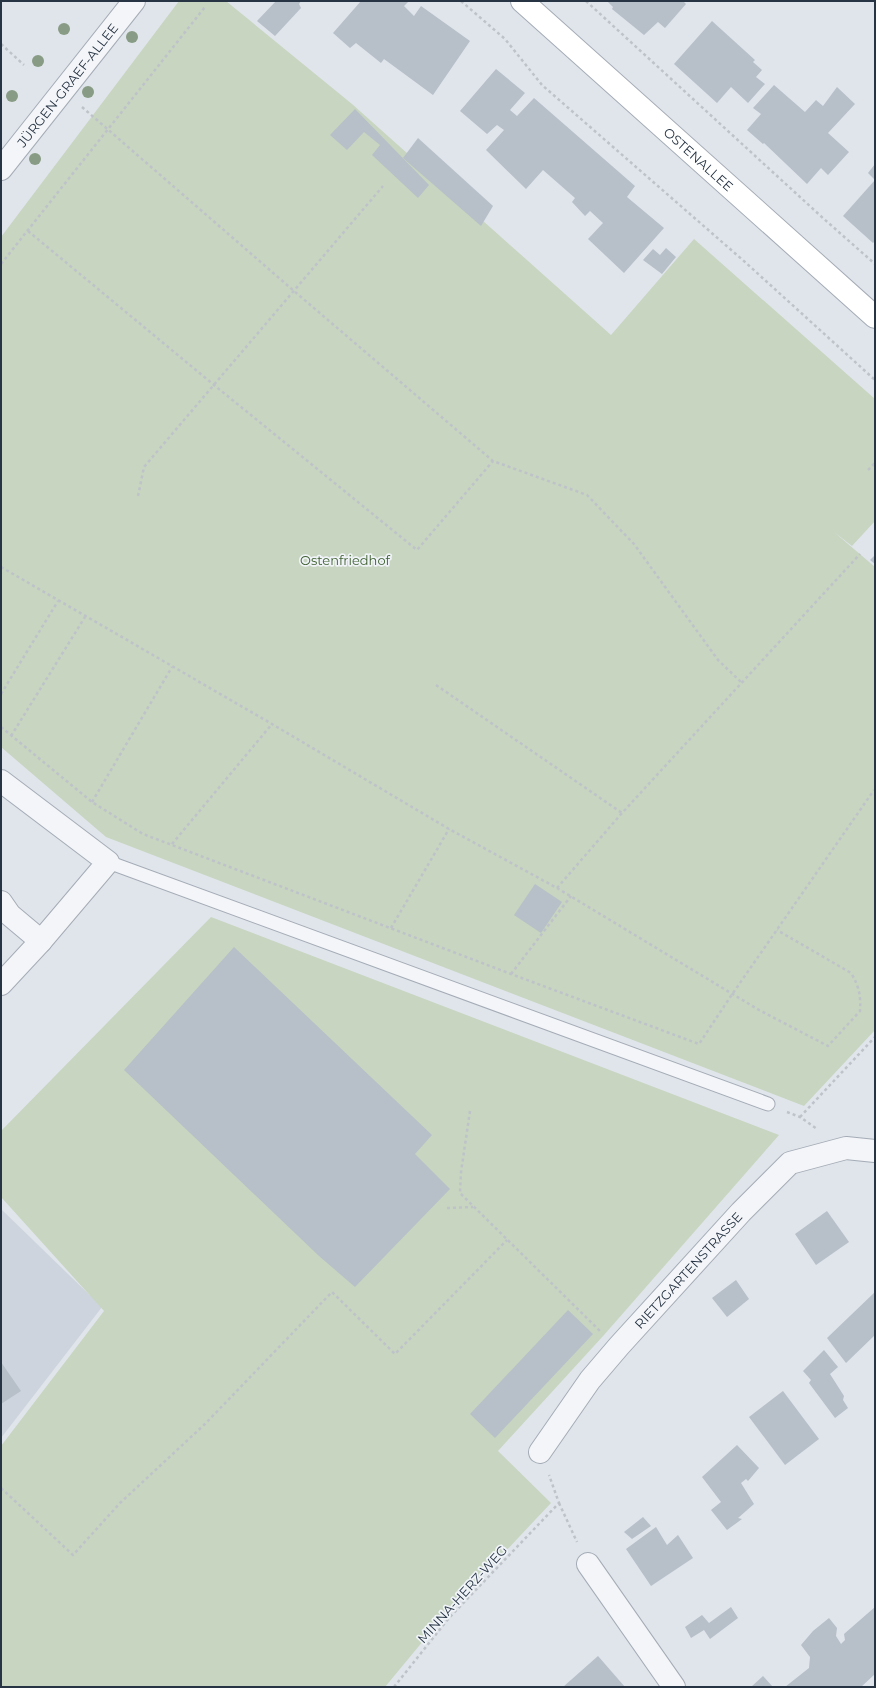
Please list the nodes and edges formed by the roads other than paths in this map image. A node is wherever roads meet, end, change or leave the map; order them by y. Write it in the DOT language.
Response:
graph roads {
  1 [pos="134,1"];
  2 [pos="522,1"];
  3 [pos="1,169"];
  4 [pos="875,317"];
  5 [pos="1,781"];
  6 [pos="108,862"];
  7 [pos="1,902"];
  8 [pos="42,941"];
  9 [pos="1,984"];
  10 [pos="768,1104"];
  11 [pos="875,1151"];
  12 [pos="540,1452"];
  13 [pos="588,1564"];
  14 [pos="674,1687"];
  1 -- 3 [label="street, JÜRGEN-GRAEF-ALLEE"];
  2 -- 4 [label="main road, OSTENALLEE"];
  5 -- 6 [label="street"];
  6 -- 8 [label="street"];
  6 -- 10 [label="lane"];
  7 -- 8 [label="street"];
  8 -- 9 [label="street"];
  11 -- 12 [label="street, RIETZGARTENSTRASSE"];
  13 -- 14 [label="street"];
}
